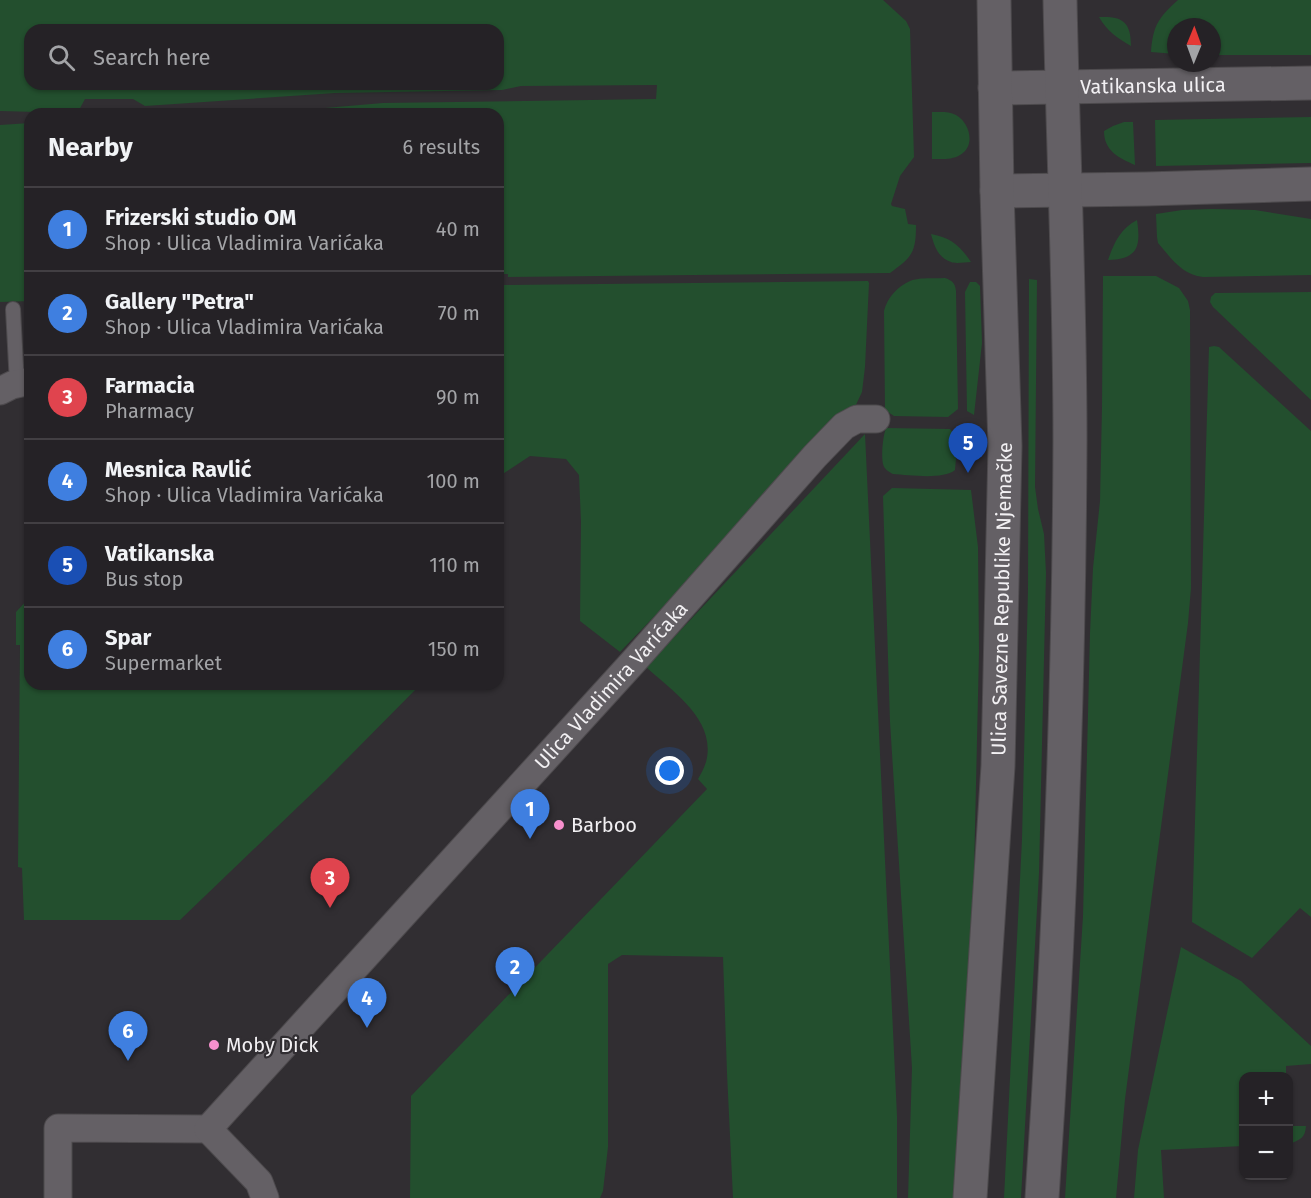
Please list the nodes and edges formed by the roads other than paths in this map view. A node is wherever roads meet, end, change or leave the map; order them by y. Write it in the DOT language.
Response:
graph roads {
  1 [pos="994,0"];
  2 [pos="1060,0"];
  3 [pos="1311,84"];
  4 [pos="1062,87"];
  5 [pos="995,88"];
  6 [pos="1311,184"];
  7 [pos="1066,190"];
  8 [pos="997,191"];
  9 [pos="13,309"];
  10 [pos="16,385"];
  11 [pos="876,419"];
  12 [pos="208,1128"];
  13 [pos="58,1198"];
  14 [pos="265,1198"];
  15 [pos="970,1198"];
  16 [pos="1042,1198"];
  1 -- 5 [label="main road, Ulica Savezne Republike Njemačke"];
  2 -- 4 [label="main road"];
  3 -- 4 [label="main road, Vatikanska ulica"];
  4 -- 5 [label="main road, Vatikanska ulica"];
  4 -- 7 [label="main road"];
  5 -- 8 [label="main road, Ulica Savezne Republike Njemačke"];
  6 -- 7 [label="main road"];
  7 -- 8 [label="main road"];
  7 -- 16 [label="main road"];
  8 -- 15 [label="main road, Ulica Savezne Republike Njemačke"];
  9 -- 10 [label="lane"];
  11 -- 12 [label="street, Ulica Vladimira Varićaka"];
  12 -- 13 [label="street"];
  12 -- 14 [label="street"];
}
